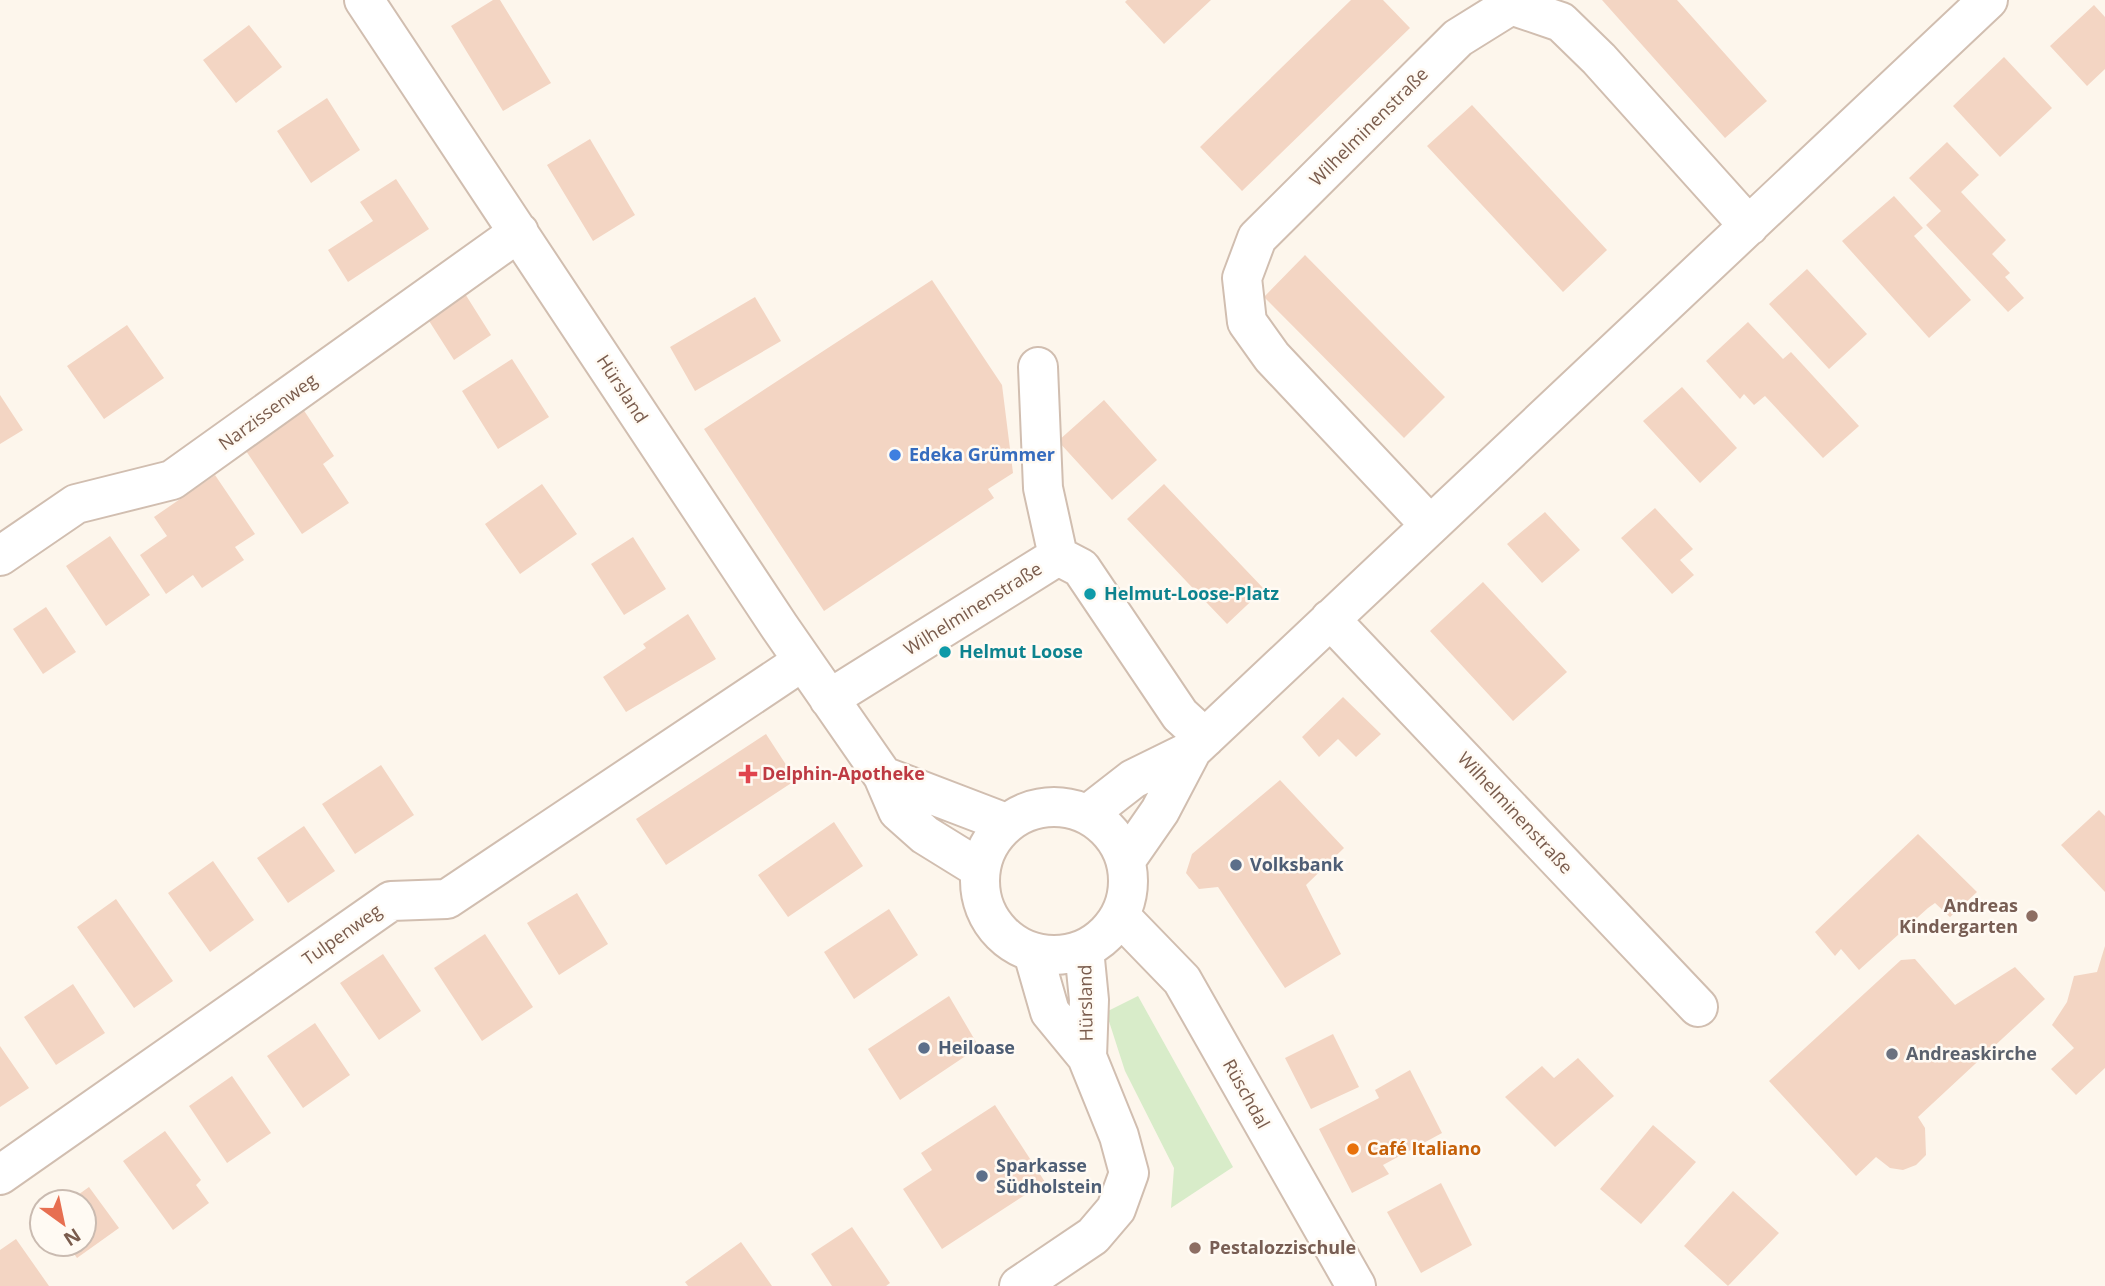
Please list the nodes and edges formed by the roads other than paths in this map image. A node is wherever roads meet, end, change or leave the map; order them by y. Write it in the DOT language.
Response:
graph roads {
  1 [pos="364,0"];
  2 [pos="1988,0"];
  3 [pos="1749,226"];
  4 [pos="519,232"];
  5 [pos="1038,368"];
  6 [pos="1430,525"];
  7 [pos="0,556"];
  8 [pos="1058,556"];
  9 [pos="1330,619"];
  10 [pos="803,661"];
  11 [pos="829,699"];
  12 [pos="1199,744"];
  13 [pos="883,776"];
  14 [pos="1087,814"];
  15 [pos="1006,823"];
  16 [pos="1126,860"];
  17 [pos="980,869"];
  18 [pos="1120,916"];
  19 [pos="1084,949"];
  20 [pos="1033,953"];
  21 [pos="1699,1007"];
  22 [pos="1087,1057"];
  23 [pos="0,1175"];
  24 [pos="1018,1286"];
  25 [pos="1356,1286"];
  1 -- 4 [label="street, Hürsland"];
  2 -- 3 [label="street"];
  3 -- 6 [label="street"];
  3 -- 6 [label="street, Wilhelminenstraße"];
  4 -- 7 [label="street, Narzissenweg"];
  4 -- 10 [label="street, Hürsland"];
  5 -- 8 [label="street"];
  6 -- 9 [label="street"];
  8 -- 11 [label="street, Wilhelminenstraße"];
  8 -- 12 [label="street, Wilhelminenstraße"];
  9 -- 12 [label="street"];
  9 -- 21 [label="street, Wilhelminenstraße"];
  10 -- 11 [label="street, Hürsland"];
  10 -- 23 [label="street, Tulpenweg"];
  11 -- 13 [label="street, Hürsland"];
  12 -- 14 [label="street"];
  12 -- 16 [label="street"];
  13 -- 15 [label="street"];
  13 -- 17 [label="street, Hürsland"];
  14 -- 15 [label="street"];
  14 -- 16 [label="street"];
  15 -- 17 [label="street"];
  16 -- 18 [label="street"];
  17 -- 20 [label="street"];
  18 -- 19 [label="street"];
  18 -- 25 [label="street, Rüschdal"];
  19 -- 20 [label="street"];
  19 -- 22 [label="street, Hürsland"];
  20 -- 22 [label="street, Hürsland"];
  22 -- 24 [label="street, Hürsland"];
}
